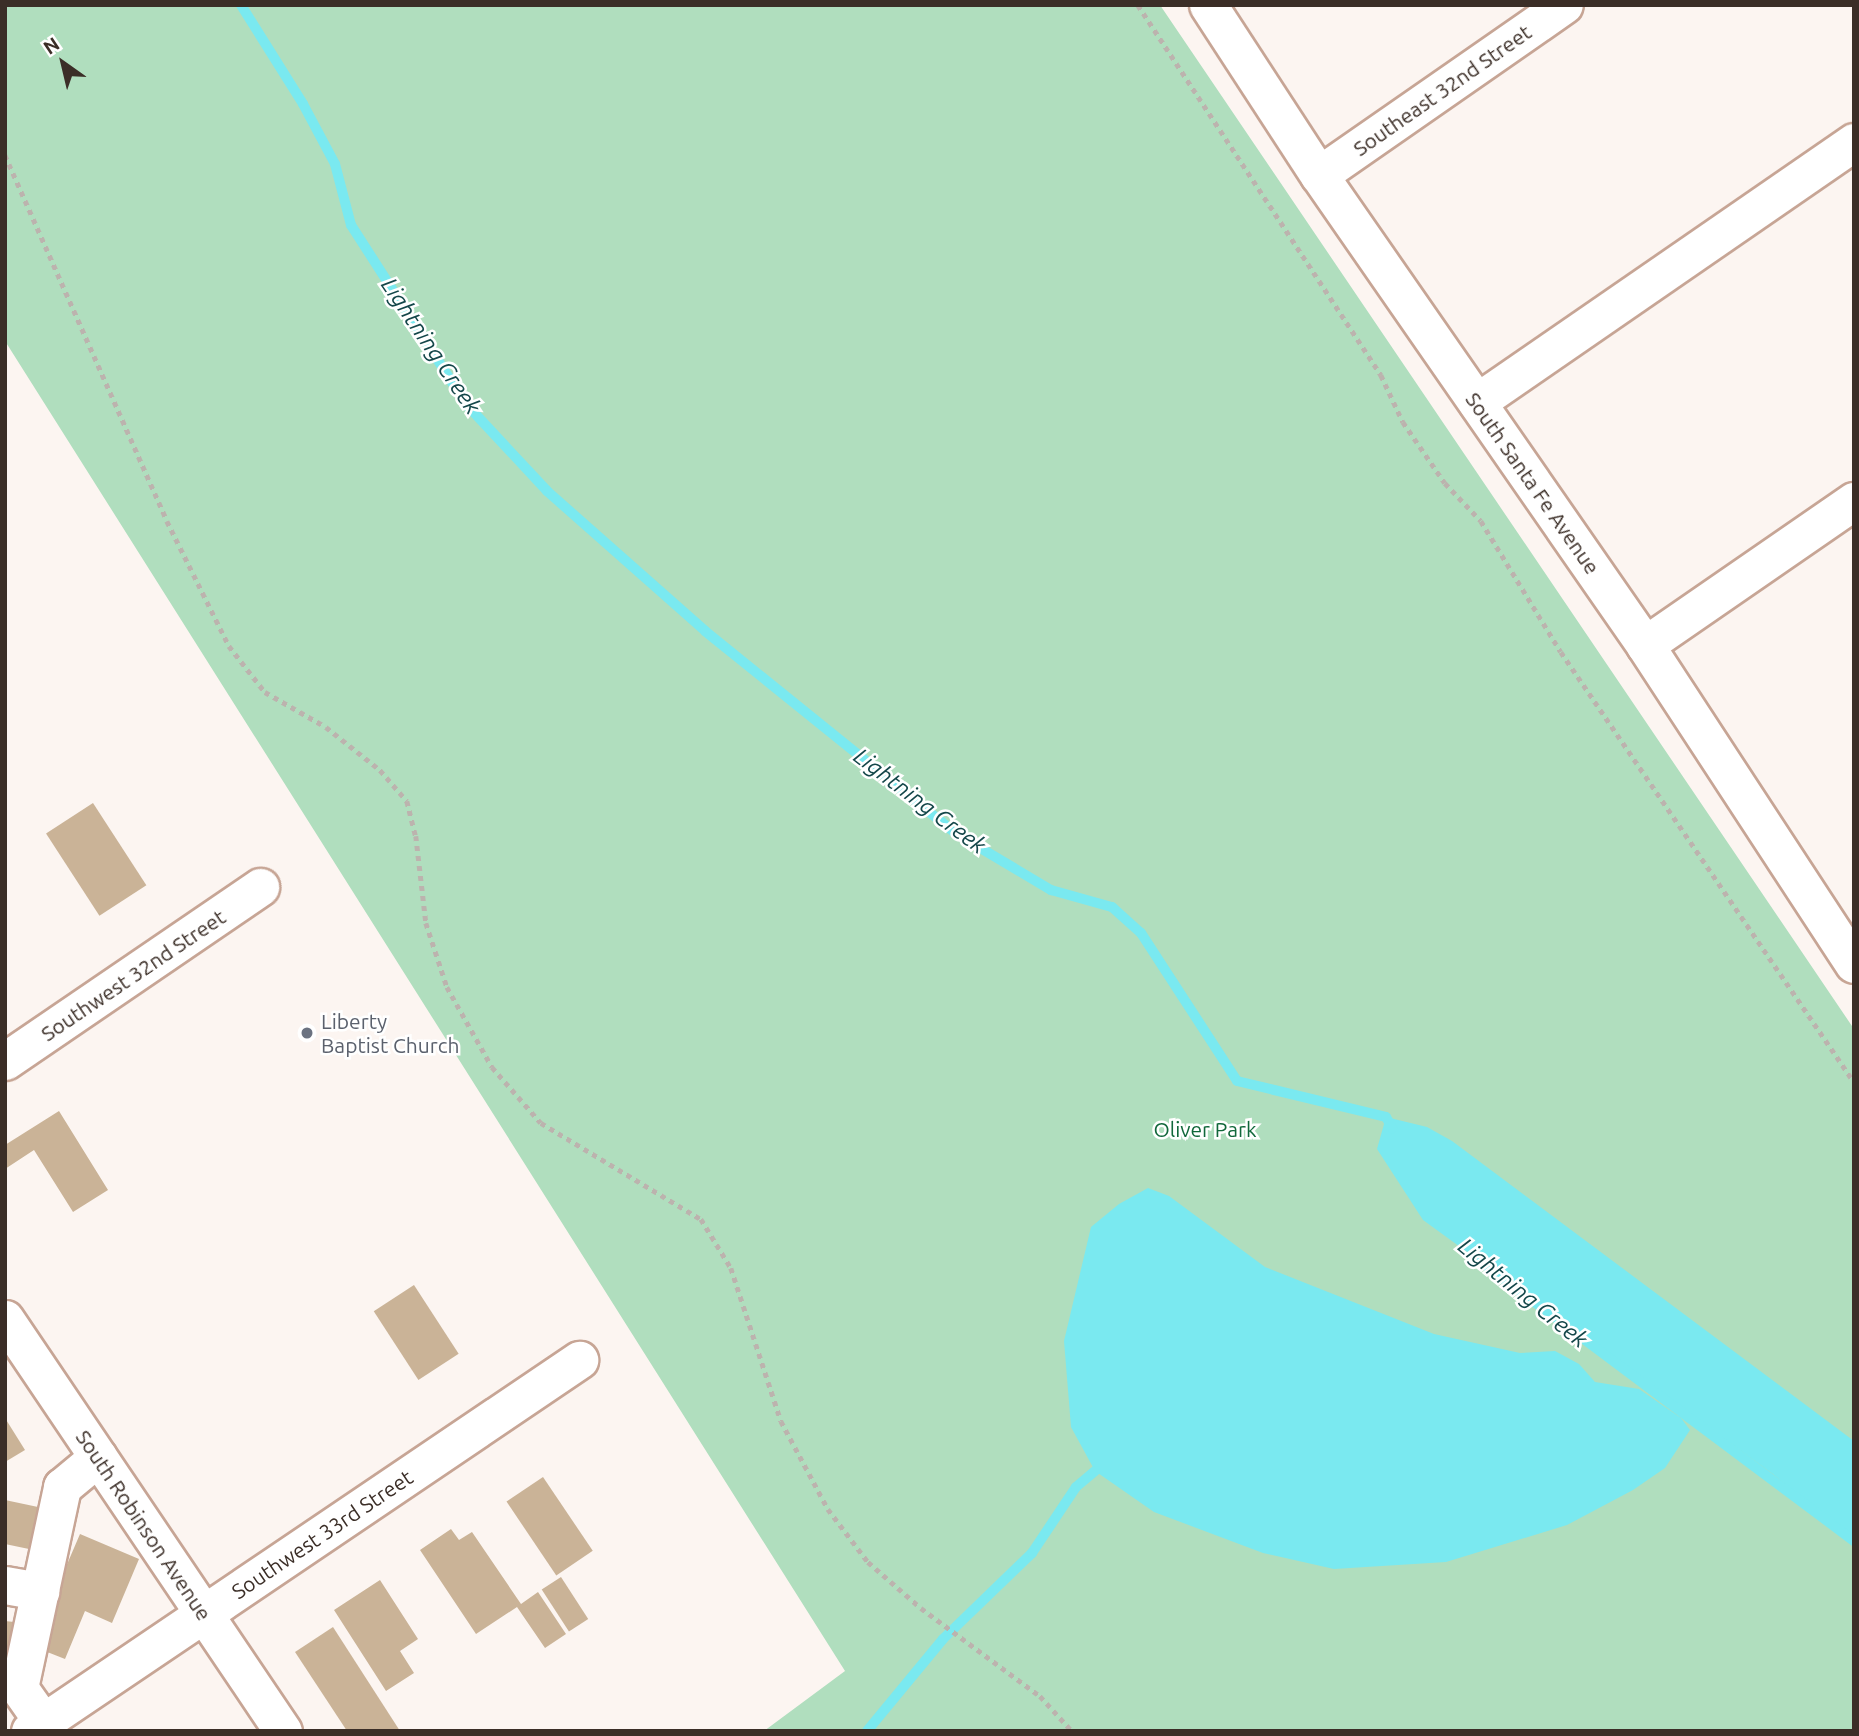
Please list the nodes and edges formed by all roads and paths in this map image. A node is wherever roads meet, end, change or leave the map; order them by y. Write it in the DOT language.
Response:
graph roads {
  1 [pos="1138,5"];
  2 [pos="1208,5"];
  3 [pos="1564,5"];
  4 [pos="1854,142"];
  5 [pos="5,155"];
  6 [pos="1319,175"];
  7 [pos="1477,402"];
  8 [pos="1854,500"];
  9 [pos="1645,645"];
  10 [pos="260,887"];
  11 [pos="1854,964"];
  12 [pos="5,1061"];
  13 [pos="1854,1082"];
  14 [pos="5,1319"];
  15 [pos="579,1360"];
  16 [pos="98,1457"];
  17 [pos="23,1588"];
  18 [pos="204,1614"];
  19 [pos="36,1727"];
  20 [pos="283,1731"];
  21 [pos="1072,1731"];
  1 -- 13 [label="path"];
  2 -- 6 [label="street, South Santa Fe Avenue"];
  3 -- 6 [label="street, Southeast 32nd Street"];
  4 -- 7 [label="street"];
  5 -- 21 [label="path"];
  6 -- 7 [label="street, South Santa Fe Avenue"];
  7 -- 9 [label="street, South Santa Fe Avenue"];
  8 -- 9 [label="street"];
  9 -- 11 [label="street, South Santa Fe Avenue"];
  10 -- 12 [label="street, Southwest 32nd Street"];
  14 -- 16 [label="street, South Robinson Avenue"];
  15 -- 18 [label="street, Southwest 33rd Street"];
  16 -- 17 [label="street"];
  16 -- 18 [label="street, South Robinson Avenue"];
  17 -- 19 [label="street"];
  18 -- 19 [label="street, Southwest 33rd Street"];
  18 -- 20 [label="street, South Robinson Avenue"];
}
